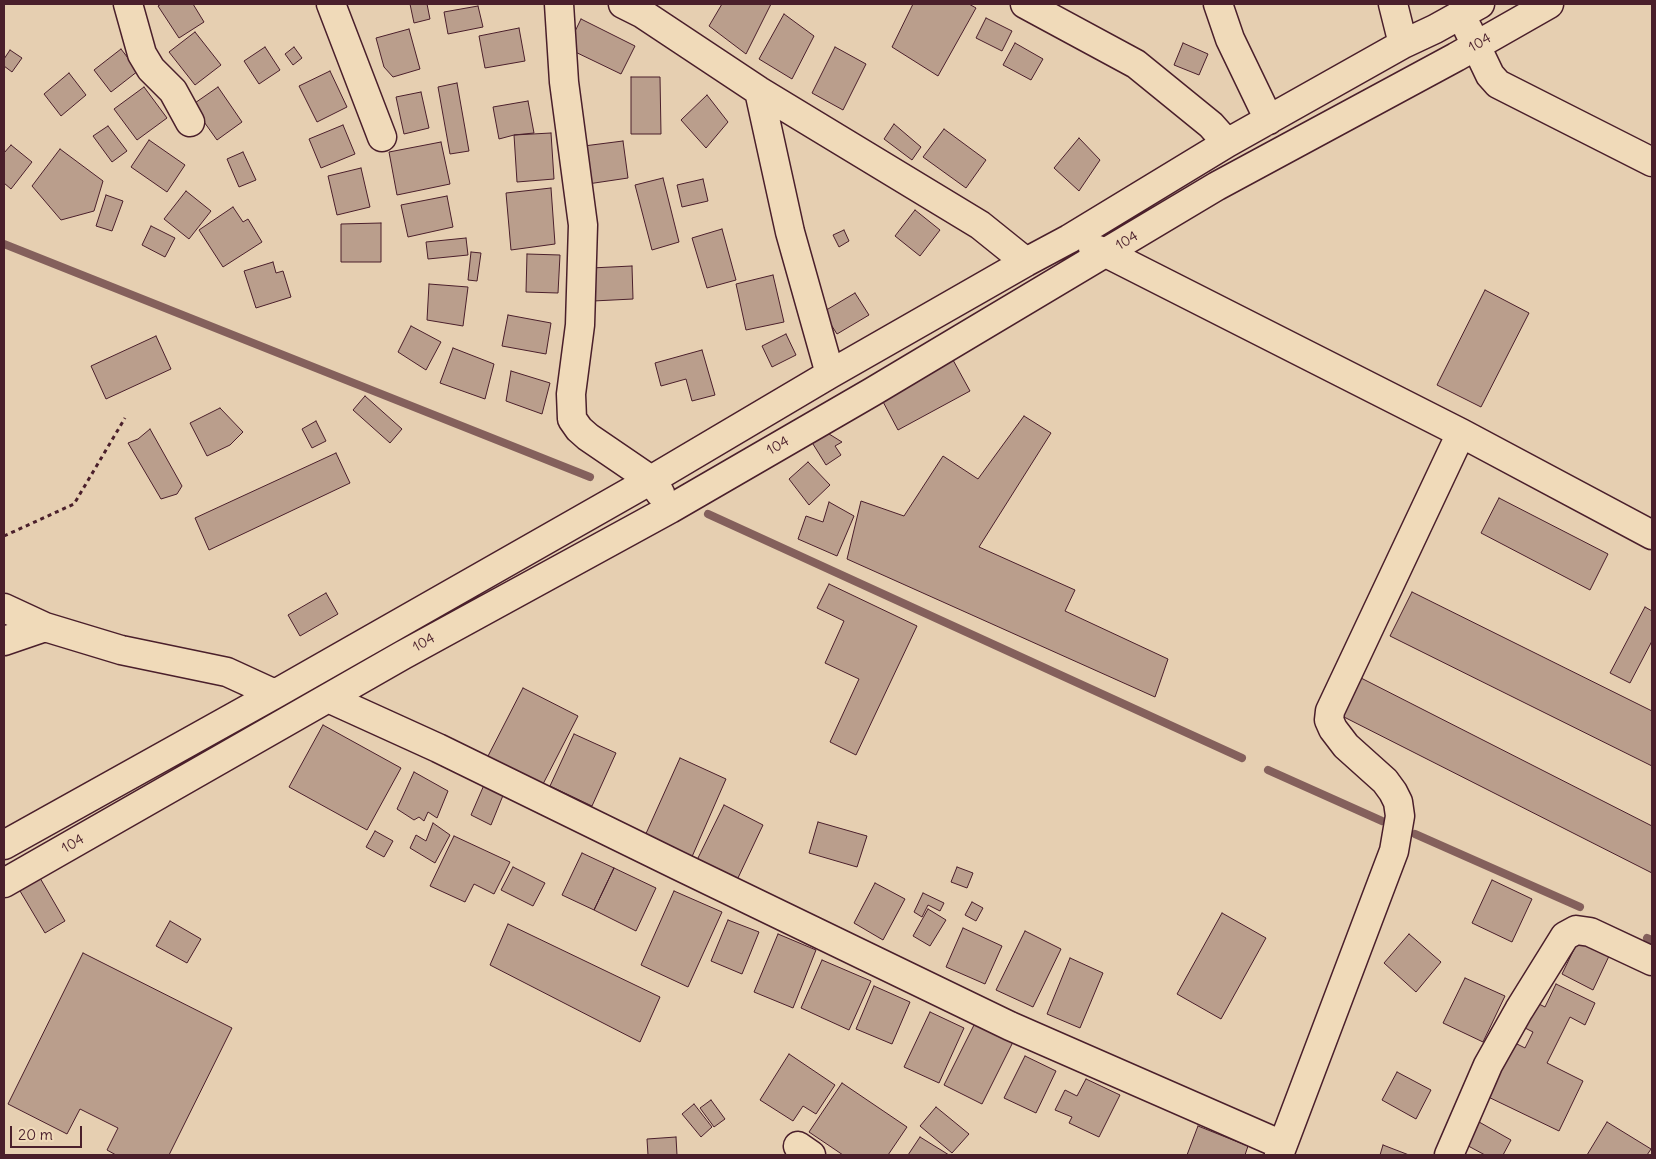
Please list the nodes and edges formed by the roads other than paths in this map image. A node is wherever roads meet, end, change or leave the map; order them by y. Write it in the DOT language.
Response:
graph roads {
  1 [pos="128,4"];
  2 [pos="330,4"];
  3 [pos="559,4"];
  4 [pos="623,4"];
  5 [pos="1025,4"];
  6 [pos="1218,4"];
  7 [pos="1393,4"];
  8 [pos="1549,4"];
  9 [pos="1471,9"];
  10 [pos="1403,44"];
  11 [pos="1475,46"];
  12 [pos="759,91"];
  13 [pos="1269,120"];
  14 [pos="190,122"];
  15 [pos="382,137"];
  16 [pos="1228,143"];
  17 [pos="1652,162"];
  18 [pos="1069,239"];
  19 [pos="1106,253"];
  20 [pos="1026,262"];
  21 [pos="830,374"];
  22 [pos="1461,432"];
  23 [pos="651,480"];
  24 [pos="670,509"];
  25 [pos="1652,535"];
  26 [pos="4,608"];
  27 [pos="45,627"];
  28 [pos="4,641"];
  29 [pos="274,694"];
  30 [pos="328,698"];
  31 [pos="8,842"];
  32 [pos="30,868"];
  33 [pos="4,883"];
  34 [pos="1652,961"];
  35 [pos="1281,1150"];
  36 [pos="1449,1155"];
  1 -- 14 [label="street"];
  2 -- 15 [label="street"];
  3 -- 23 [label="street"];
  4 -- 12 [label="street"];
  5 -- 16 [label="street"];
  6 -- 13 [label="street"];
  7 -- 10 [label="street"];
  8 -- 11 [label="street, 104"];
  9 -- 10 [label="street"];
  9 -- 11 [label="street"];
  10 -- 13 [label="street"];
  11 -- 17 [label="street"];
  11 -- 19 [label="street, 104"];
  12 -- 20 [label="street"];
  12 -- 21 [label="street"];
  13 -- 16 [label="street"];
  16 -- 18 [label="street"];
  18 -- 19 [label="street"];
  18 -- 20 [label="street"];
  19 -- 22 [label="street"];
  19 -- 24 [label="street, 104"];
  20 -- 21 [label="street"];
  21 -- 23 [label="street"];
  22 -- 25 [label="street"];
  22 -- 35 [label="street"];
  23 -- 24 [label="street"];
  23 -- 29 [label="street"];
  24 -- 30 [label="street, 104"];
  26 -- 27 [label="street"];
  27 -- 28 [label="street"];
  27 -- 29 [label="street"];
  29 -- 31 [label="street"];
  30 -- 32 [label="street, 104"];
  30 -- 35 [label="street"];
  31 -- 32 [label="street"];
  32 -- 33 [label="street, 104"];
  34 -- 36 [label="street"];
}
